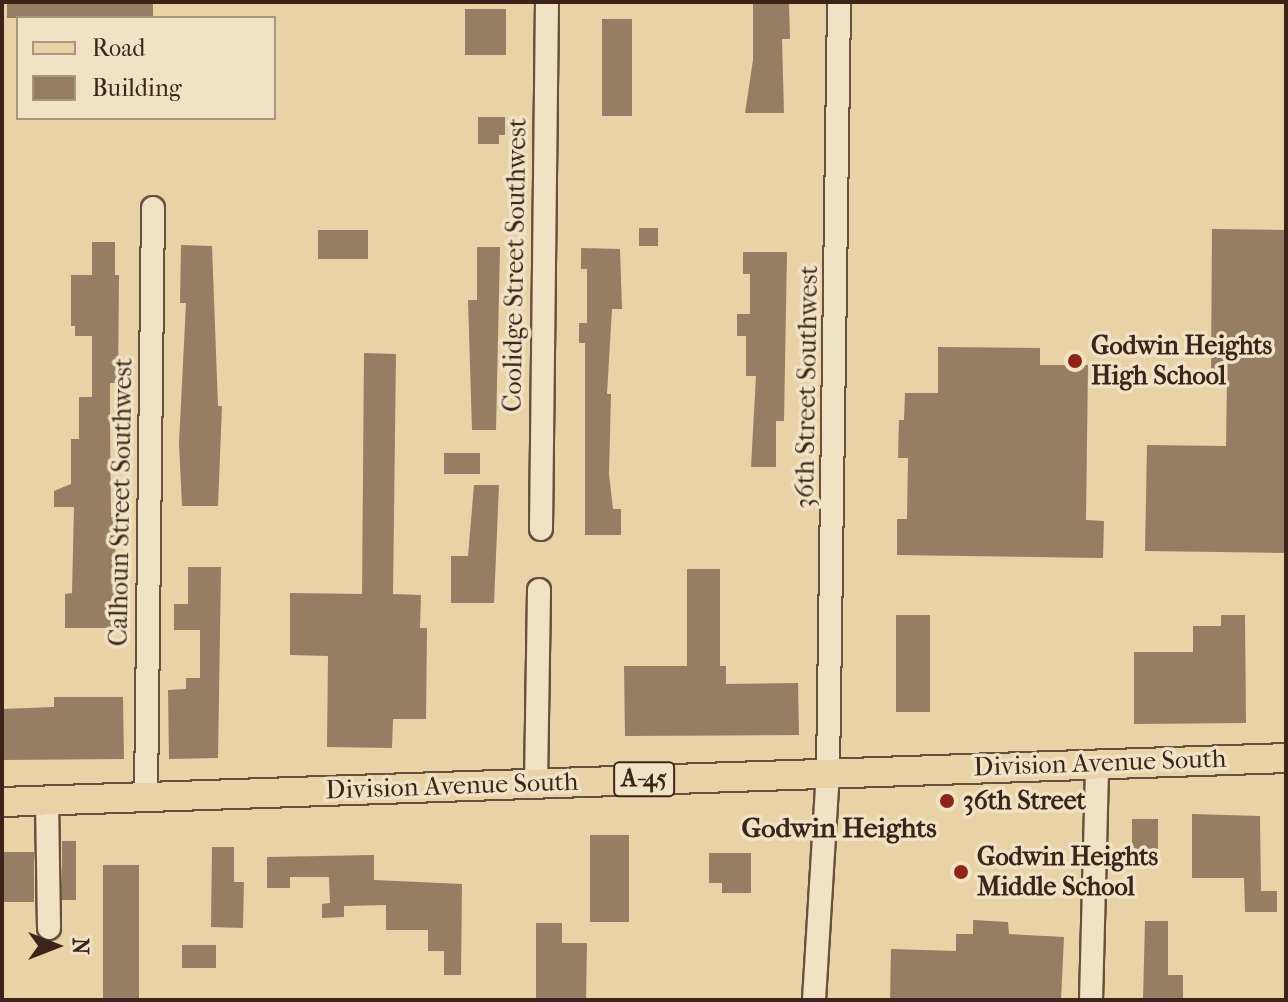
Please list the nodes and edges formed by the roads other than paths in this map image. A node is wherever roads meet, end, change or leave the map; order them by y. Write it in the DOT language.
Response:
graph roads {
  1 [pos="547,2"];
  2 [pos="839,2"];
  3 [pos="153,208"];
  4 [pos="541,529"];
  5 [pos="539,590"];
  6 [pos="1286,758"];
  7 [pos="1097,763"];
  8 [pos="828,772"];
  9 [pos="536,783"];
  10 [pos="146,797"];
  11 [pos="47,800"];
  12 [pos="2,802"];
  13 [pos="49,928"];
  14 [pos="814,1000"];
  15 [pos="1091,1000"];
  1 -- 4 [label="street, Coolidge Street Southwest"];
  2 -- 8 [label="street, 36th Street Southwest"];
  3 -- 10 [label="street, Calhoun Street Southwest"];
  5 -- 9 [label="street"];
  6 -- 7 [label="main road, Division Avenue South / A-45"];
  7 -- 8 [label="main road, Division Avenue South / A-45"];
  7 -- 15 [label="street"];
  8 -- 9 [label="main road, Division Avenue South / A-45"];
  8 -- 14 [label="street, 36th Street Southwest"];
  9 -- 10 [label="main road, Division Avenue South / A-45"];
  10 -- 11 [label="main road, Division Avenue South / A-45"];
  11 -- 12 [label="main road, Division Avenue South / A-45"];
  11 -- 13 [label="street"];
}
